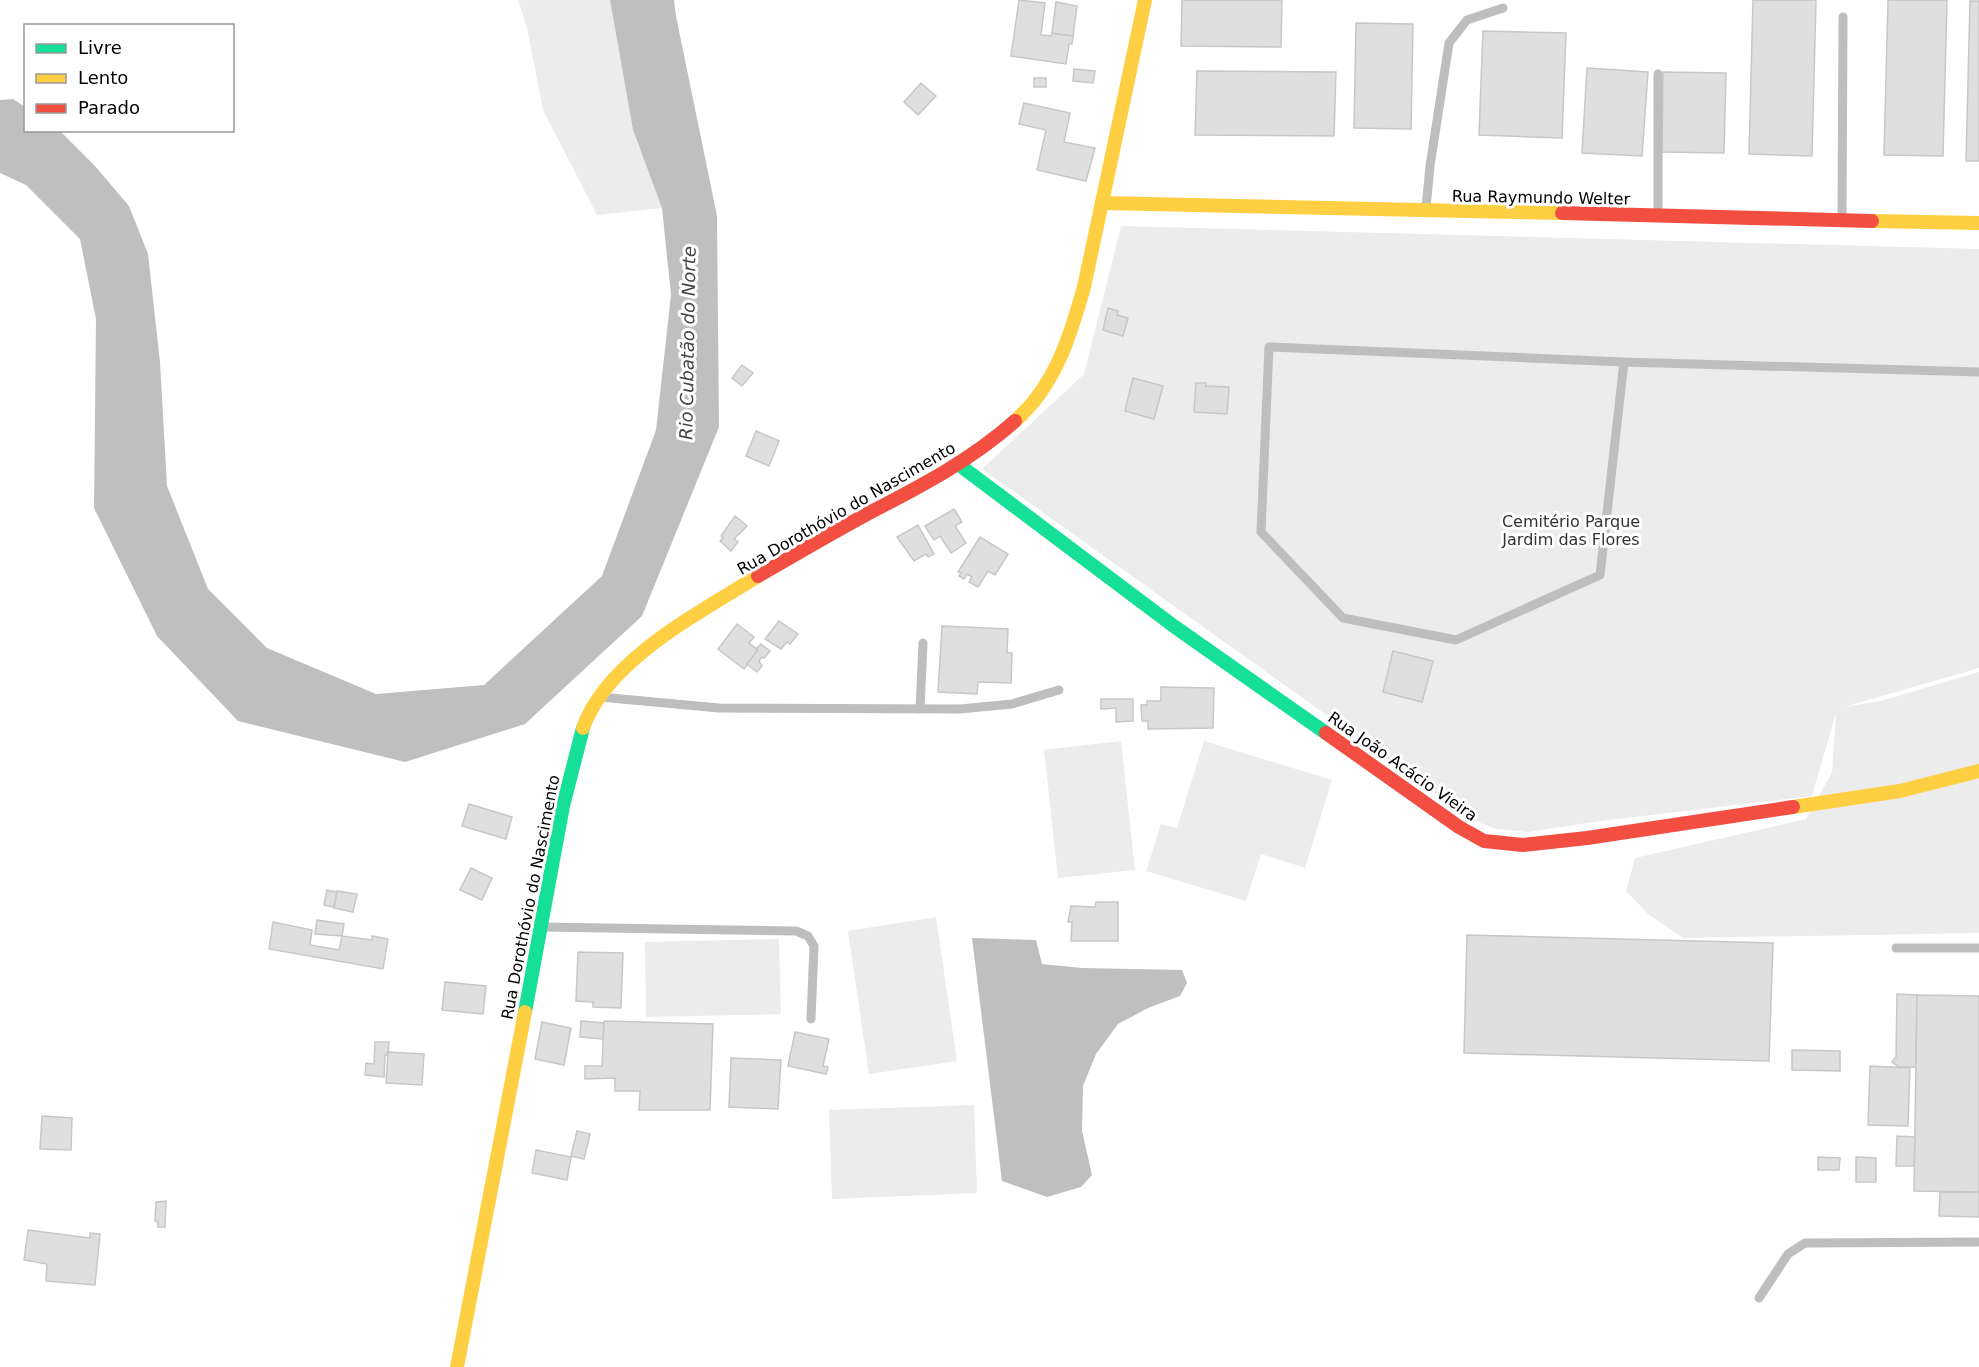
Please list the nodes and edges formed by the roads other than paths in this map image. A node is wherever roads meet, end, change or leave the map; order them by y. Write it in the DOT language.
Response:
graph roads {
  1 [pos="1145,0"];
  2 [pos="1503,8"];
  3 [pos="1844,18"];
  4 [pos="1658,74"];
  5 [pos="1103,203"];
  6 [pos="1426,210"];
  7 [pos="1658,216"];
  8 [pos="1842,220"];
  9 [pos="1979,223"];
  10 [pos="1624,362"];
  11 [pos="1979,372"];
  12 [pos="958,464"];
  13 [pos="923,643"];
  14 [pos="1059,690"];
  15 [pos="598,697"];
  16 [pos="920,709"];
  17 [pos="1979,771"];
  18 [pos="540,927"];
  19 [pos="1896,948"];
  20 [pos="1979,948"];
  21 [pos="811,1019"];
  22 [pos="1979,1242"];
  23 [pos="1759,1298"];
  24 [pos="457,1367"];
  1 -- 5 [label="street, Rua Dorothóvio do Nascimento"];
  2 -- 6 [label="lane"];
  3 -- 8 [label="lane"];
  4 -- 7 [label="lane"];
  5 -- 6 [label="street, Rua Raymundo Welter"];
  5 -- 12 [label="street, Rua Dorothóvio do Nascimento"];
  6 -- 7 [label="street, Rua Raymundo Welter"];
  7 -- 8 [label="street, Rua Raymundo Welter"];
  8 -- 9 [label="street, Rua Raymundo Welter"];
  10 -- 10 [label="lane"];
  10 -- 11 [label="lane"];
  12 -- 15 [label="street, Rua Dorothóvio do Nascimento"];
  12 -- 17 [label="street, Rua João Acácio Vieira"];
  13 -- 16 [label="lane"];
  14 -- 16 [label="lane"];
  15 -- 16 [label="lane"];
  15 -- 18 [label="street, Rua Dorothóvio do Nascimento"];
  18 -- 21 [label="lane"];
  18 -- 24 [label="street, Rua Dorothóvio do Nascimento"];
  19 -- 20 [label="lane"];
  22 -- 23 [label="lane"];
}
